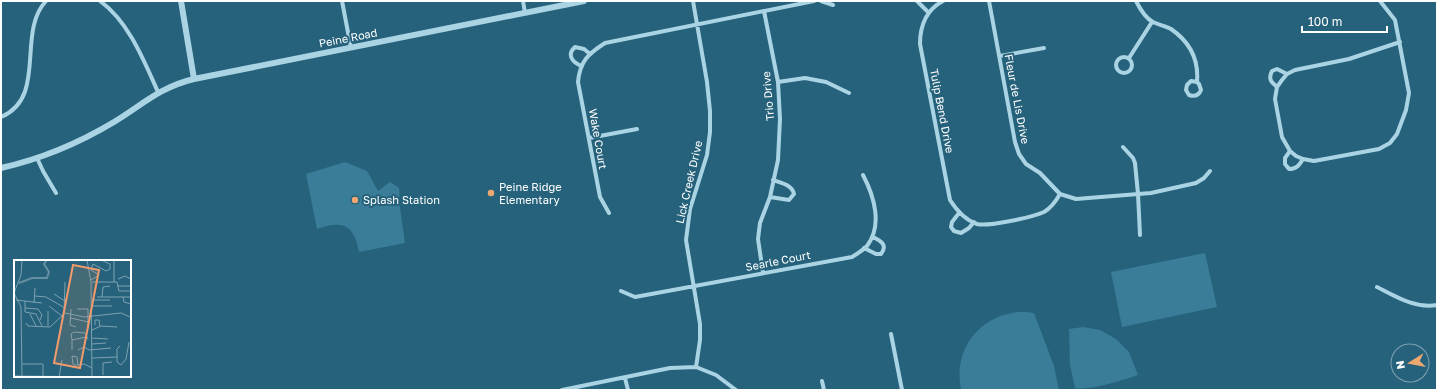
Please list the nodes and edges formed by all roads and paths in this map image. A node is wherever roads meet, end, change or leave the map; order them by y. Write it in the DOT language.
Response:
graph roads {
  1 [pos="46,1"];
  2 [pos="100,1"];
  3 [pos="180,1"];
  4 [pos="342,1"];
  5 [pos="523,1"];
  6 [pos="584,1"];
  7 [pos="693,1"];
  8 [pos="814,1"];
  9 [pos="821,1"];
  10 [pos="916,1"];
  11 [pos="988,1"];
  12 [pos="1136,1"];
  13 [pos="1380,1"];
  14 [pos="940,2"];
  15 [pos="833,5"];
  16 [pos="764,11"];
  17 [pos="928,12"];
  18 [pos="525,13"];
  19 [pos="1152,22"];
  20 [pos="697,25"];
  21 [pos="1400,42"];
  22 [pos="351,48"];
  23 [pos="1044,48"];
  24 [pos="590,54"];
  25 [pos="1000,56"];
  26 [pos="1129,58"];
  27 [pos="582,66"];
  28 [pos="1287,74"];
  29 [pos="194,79"];
  30 [pos="778,82"];
  31 [pos="1197,82"];
  32 [pos="1277,87"];
  33 [pos="158,92"];
  34 [pos="849,93"];
  35 [pos="1,116"];
  36 [pos="637,129"];
  37 [pos="589,138"];
  38 [pos="1123,147"];
  39 [pos="1290,151"];
  40 [pos="37,158"];
  41 [pos="1303,159"];
  42 [pos="1,168"];
  43 [pos="1210,171"];
  44 [pos="864,175"];
  45 [pos="773,180"];
  46 [pos="56,193"];
  47 [pos="1060,194"];
  48 [pos="1138,194"];
  49 [pos="770,198"];
  50 [pos="609,213"];
  51 [pos="959,213"];
  52 [pos="974,222"];
  53 [pos="1140,235"];
  54 [pos="873,236"];
  55 [pos="864,248"];
  56 [pos="763,273"];
  57 [pos="693,287"];
  58 [pos="1377,287"];
  59 [pos="621,292"];
  60 [pos="1437,305"];
  61 [pos="891,334"];
  62 [pos="696,367"];
  63 [pos="625,378"];
  64 [pos="822,381"];
  65 [pos="562,390"];
  66 [pos="628,390"];
  67 [pos="736,390"];
  68 [pos="824,390"];
  69 [pos="902,390"];
  1 -- 35 [label="street"];
  2 -- 33 [label="street"];
  3 -- 29 [label="street"];
  4 -- 22 [label="street"];
  5 -- 18 [label="street"];
  6 -- 18 [label="street, Peine Road"];
  7 -- 20 [label="street, Lick Creek Drive"];
  8 -- 16 [label="street, Wake Court"];
  9 -- 15 [label="street"];
  10 -- 17 [label="street"];
  11 -- 25 [label="street, Fleur de Lis Drive"];
  12 -- 19 [label="street"];
  13 -- 21 [label="street"];
  14 -- 17 [label="street, Tulip Bend Drive"];
  16 -- 20 [label="street, Wake Court"];
  16 -- 30 [label="street, Trio Drive"];
  17 -- 51 [label="street, Tulip Bend Drive"];
  18 -- 22 [label="street, Peine Road"];
  19 -- 26 [label="street"];
  19 -- 31 [label="street"];
  20 -- 24 [label="street, Wake Court"];
  20 -- 57 [label="street, Lick Creek Drive"];
  21 -- 28 [label="street"];
  21 -- 41 [label="street"];
  22 -- 29 [label="street, Peine Road"];
  23 -- 25 [label="street"];
  24 -- 27 [label="street, Wake Court"];
  24 -- 27 [label="street"];
  25 -- 47 [label="street, Fleur de Lis Drive"];
  26 -- 26 [label="street"];
  27 -- 37 [label="street, Wake Court"];
  28 -- 32 [label="street"];
  28 -- 32 [label="street"];
  29 -- 33 [label="street, Peine Road"];
  30 -- 34 [label="street"];
  30 -- 45 [label="street, Trio Drive"];
  32 -- 39 [label="street"];
  33 -- 40 [label="street, Peine Road"];
  36 -- 37 [label="street"];
  37 -- 50 [label="street, Wake Court"];
  38 -- 48 [label="street"];
  39 -- 41 [label="street"];
  39 -- 41 [label="street"];
  40 -- 42 [label="street, Peine Road"];
  40 -- 46 [label="street"];
  43 -- 48 [label="street"];
  44 -- 54 [label="street, Searle Court"];
  45 -- 49 [label="street, Trio Drive"];
  45 -- 49 [label="street"];
  47 -- 48 [label="street"];
  47 -- 52 [label="street, Tulip Bend Drive"];
  48 -- 53 [label="street"];
  49 -- 56 [label="street, Trio Drive"];
  51 -- 52 [label="street, Tulip Bend Drive"];
  51 -- 52 [label="street"];
  54 -- 55 [label="street, Searle Court"];
  54 -- 55 [label="street"];
  55 -- 56 [label="street, Searle Court"];
  56 -- 57 [label="street, Searle Court"];
  57 -- 59 [label="street, Searle Court"];
  57 -- 62 [label="street, Lick Creek Drive"];
  58 -- 60 [label="street"];
  61 -- 69 [label="street"];
  62 -- 63 [label="street"];
  62 -- 67 [label="street"];
  63 -- 65 [label="street"];
  63 -- 66 [label="street"];
  64 -- 68 [label="street"];
}
